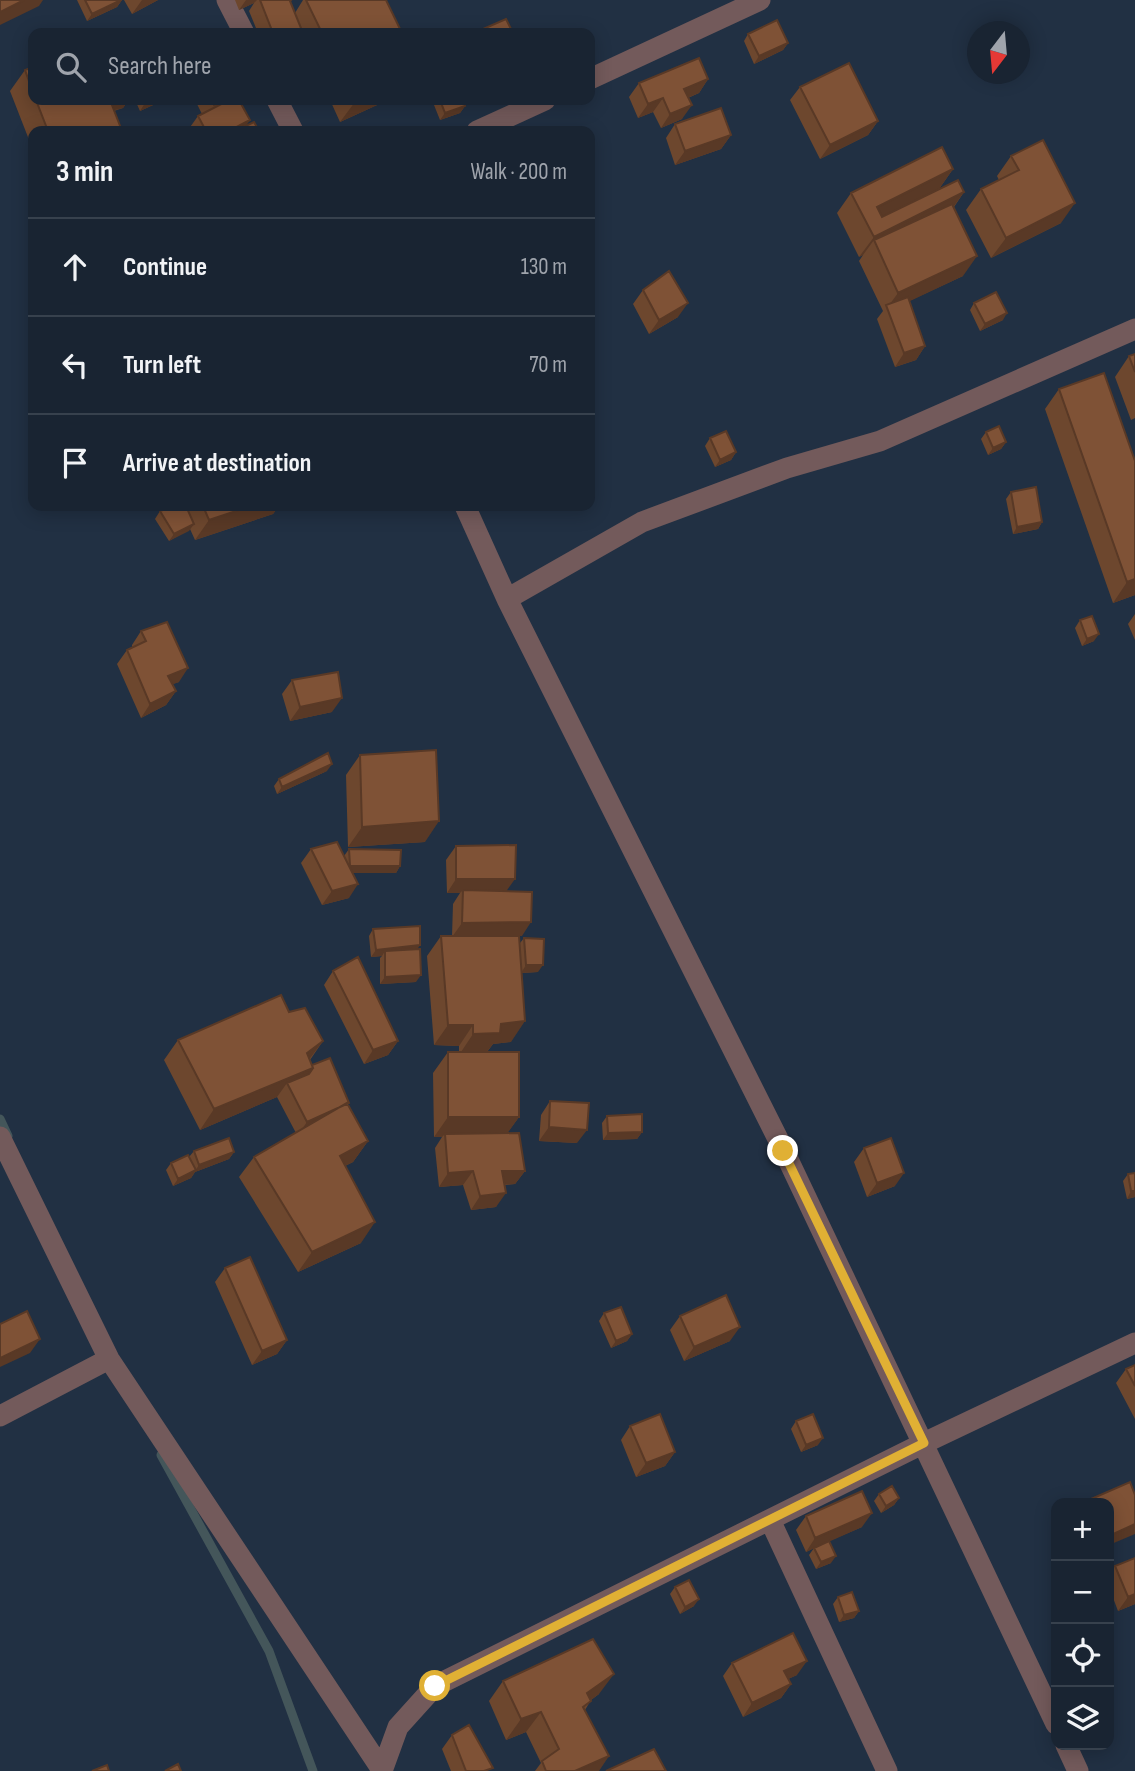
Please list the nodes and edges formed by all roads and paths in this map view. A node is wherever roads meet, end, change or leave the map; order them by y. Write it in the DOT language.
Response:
graph roads {
  1 [pos="227,0"];
  2 [pos="761,0"];
  3 [pos="241,28"];
  4 [pos="595,77"];
  5 [pos="280,105"];
  6 [pos="534,105"];
  7 [pos="290,126"];
  8 [pos="488,126"];
  9 [pos="1135,329"];
  10 [pos="467,511"];
  11 [pos="507,599"];
  12 [pos="0,1136"];
  13 [pos="1135,1343"];
  14 [pos="109,1359"];
  15 [pos="0,1416"];
  16 [pos="924,1443"];
  17 [pos="770,1520"];
  18 [pos="1051,1713"];
  19 [pos="1068,1750"];
  20 [pos="382,1771"];
  21 [pos="887,1771"];
  22 [pos="1078,1771"];
  1 -- 3 [label="street"];
  2 -- 4 [label="street"];
  5 -- 7 [label="street"];
  6 -- 8 [label="street"];
  9 -- 11 [label="street"];
  10 -- 11 [label="street"];
  11 -- 16 [label="street"];
  12 -- 14 [label="street"];
  13 -- 16 [label="street"];
  14 -- 15 [label="street"];
  14 -- 20 [label="street"];
  16 -- 17 [label="street"];
  16 -- 18 [label="street"];
  17 -- 20 [label="street"];
  17 -- 21 [label="street"];
  19 -- 22 [label="street"];
}
